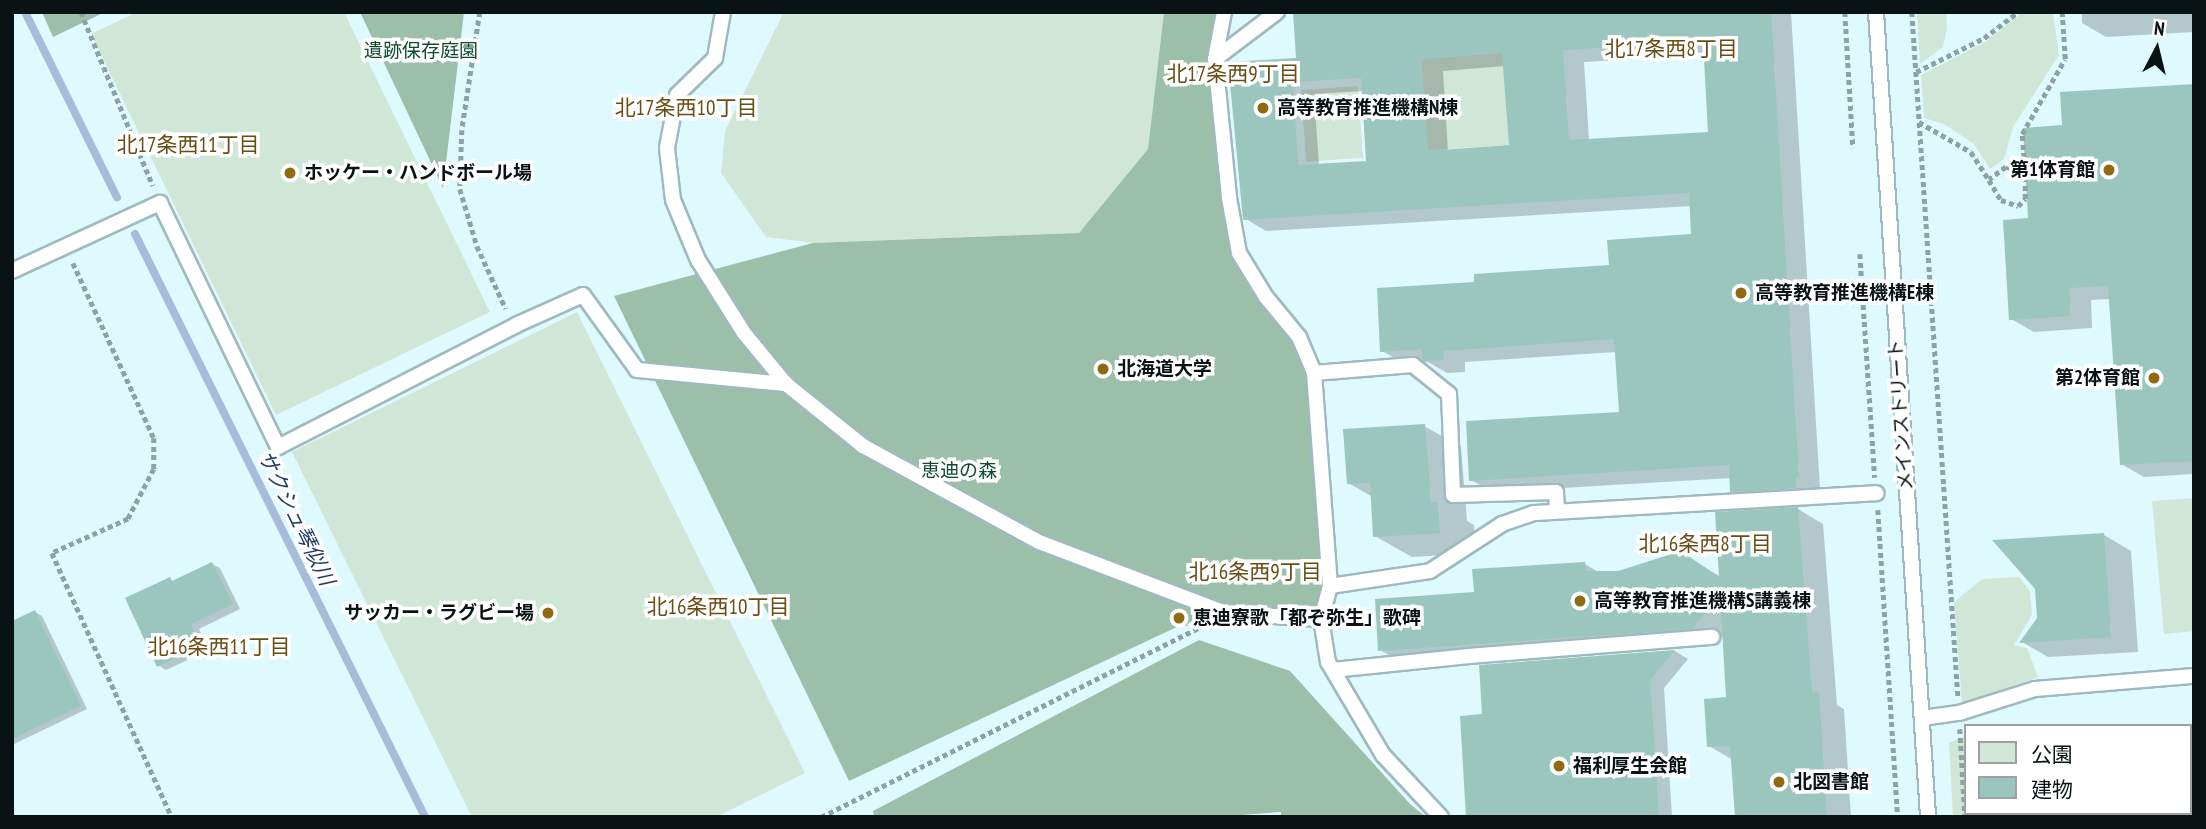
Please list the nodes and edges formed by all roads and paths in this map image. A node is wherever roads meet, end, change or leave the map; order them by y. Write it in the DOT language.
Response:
graph roads {
  1 [pos="81,12"];
  2 [pos="480,12"];
  3 [pos="723,12"];
  4 [pos="1224,12"];
  5 [pos="1277,12"];
  6 [pos="1845,12"];
  7 [pos="1876,12"];
  8 [pos="1912,12"];
  9 [pos="2018,12"];
  10 [pos="2062,12"];
  11 [pos="1215,59"];
  12 [pos="1916,72"];
  13 [pos="1919,122"];
  14 [pos="1853,148"];
  15 [pos="2025,175"];
  16 [pos="1989,180"];
  17 [pos="160,203"];
  18 [pos="66,246"];
  19 [pos="12,271"];
  20 [pos="516,325"];
  21 [pos="1314,373"];
  22 [pos="786,384"];
  23 [pos="1876,493"];
  24 [pos="1558,510"];
  25 [pos="1330,586"];
  26 [pos="1226,613"];
  27 [pos="1321,619"];
  28 [pos="1712,637"];
  29 [pos="1333,670"];
  30 [pos="2194,676"];
  31 [pos="1959,713"];
  32 [pos="1922,718"];
  33 [pos="1893,736"];
  34 [pos="172,817"];
  35 [pos="821,817"];
  36 [pos="1441,817"];
  37 [pos="1898,817"];
  38 [pos="1928,817"];
  39 [pos="1965,817"];
  1 -- 17 [label="path"];
  2 -- 20 [label="path"];
  3 -- 22 [label="lane"];
  4 -- 11 [label="lane"];
  5 -- 11 [label="lane"];
  6 -- 14 [label="path"];
  7 -- 32 [label="lane, メインストリート"];
  8 -- 12 [label="path"];
  9 -- 12 [label="path"];
  10 -- 15 [label="path"];
  11 -- 21 [label="lane"];
  12 -- 13 [label="path"];
  13 -- 16 [label="path"];
  13 -- 31 [label="path"];
  15 -- 16 [label="path"];
  15 -- 16 [label="path"];
  17 -- 18 [label="lane"];
  17 -- 20 [label="lane"];
  18 -- 19 [label="lane"];
  18 -- 34 [label="path"];
  20 -- 22 [label="lane"];
  21 -- 24 [label="lane"];
  21 -- 25 [label="lane"];
  22 -- 26 [label="lane"];
  23 -- 24 [label="lane"];
  24 -- 25 [label="lane"];
  25 -- 27 [label="lane"];
  26 -- 27 [label="lane"];
  26 -- 35 [label="path"];
  27 -- 29 [label="lane"];
  28 -- 29 [label="lane"];
  29 -- 36 [label="lane"];
  30 -- 31 [label="lane"];
  31 -- 32 [label="lane"];
  31 -- 39 [label="path"];
  32 -- 38 [label="lane, メインストリート"];
  33 -- 37 [label="path"];
}
